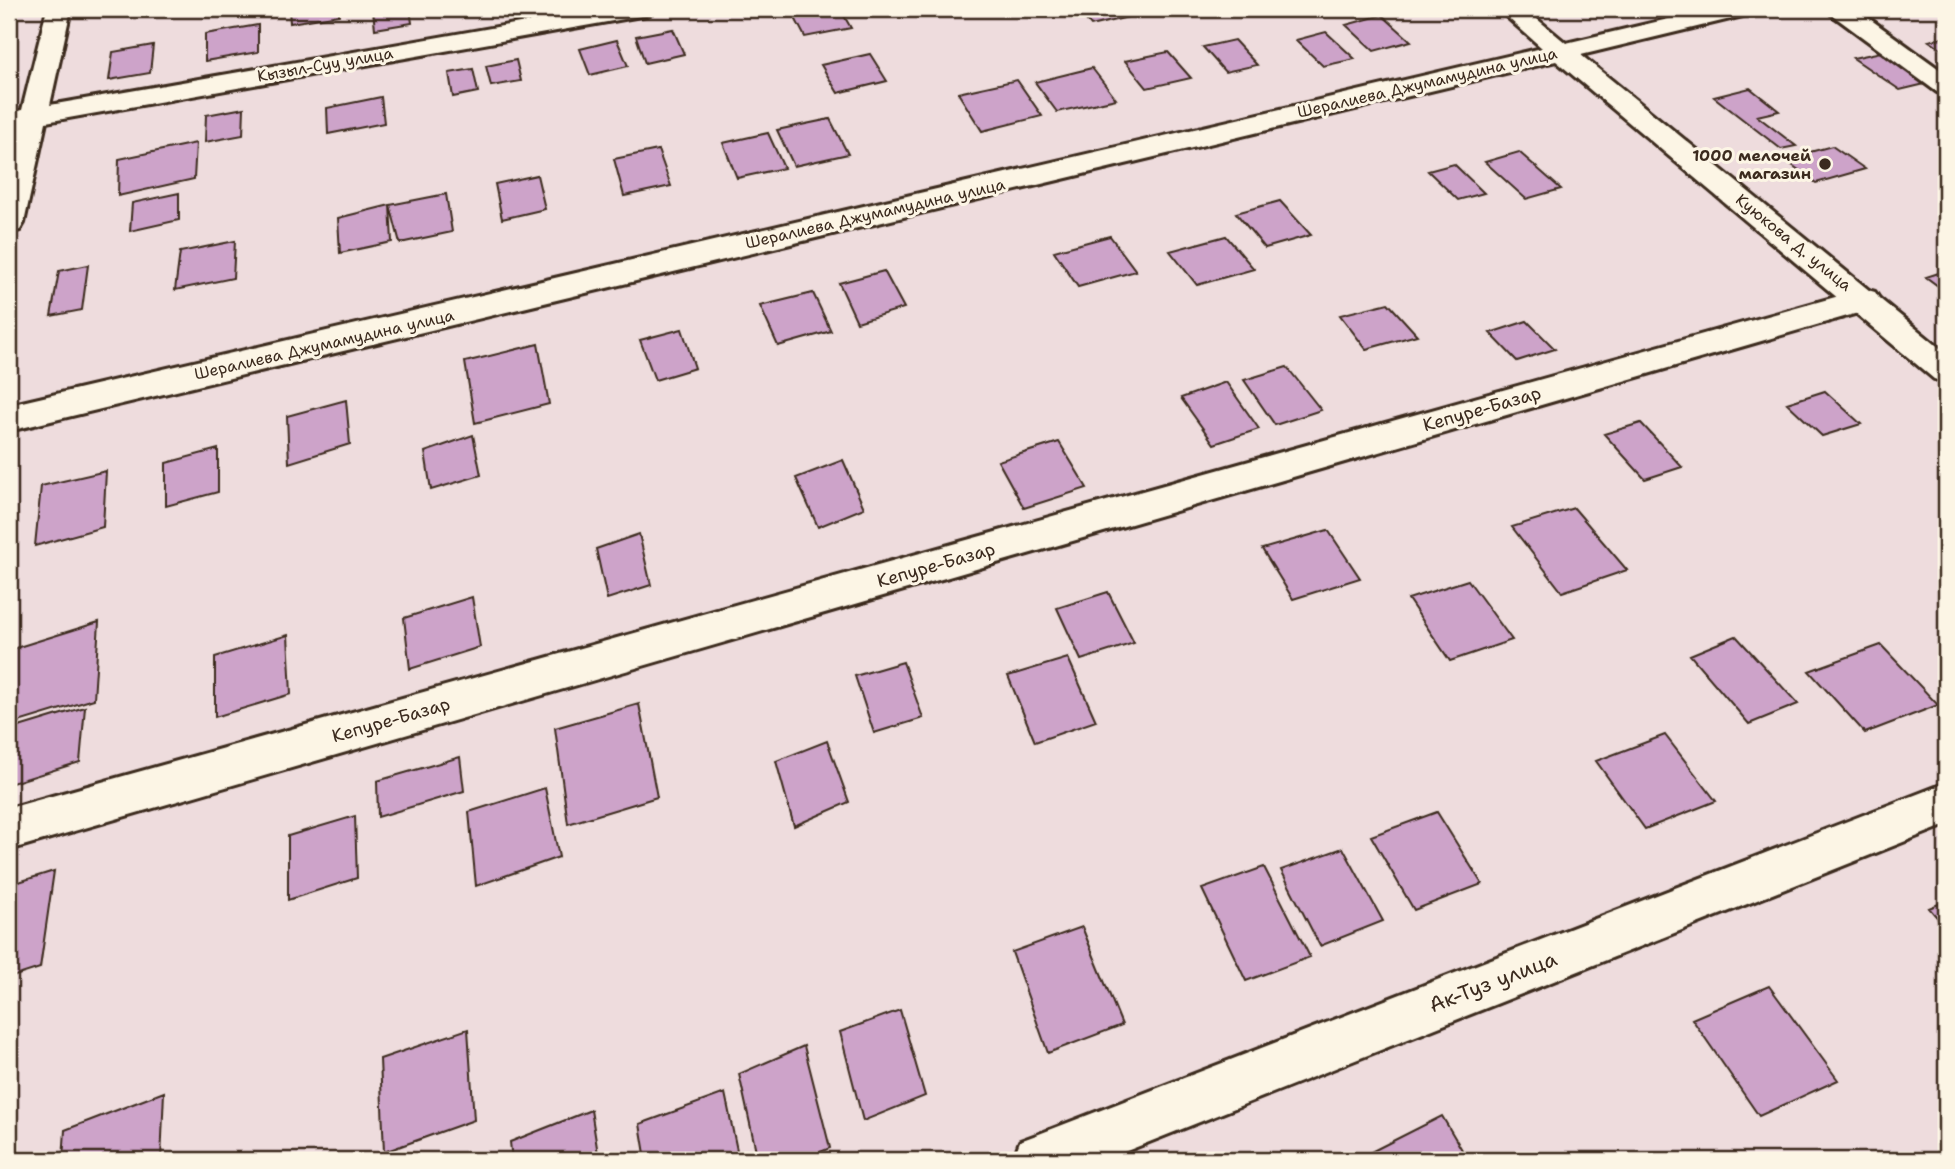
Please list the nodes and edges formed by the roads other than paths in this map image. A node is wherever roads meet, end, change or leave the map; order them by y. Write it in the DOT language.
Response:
graph roads {
  1 [pos="59,9"];
  2 [pos="641,9"];
  3 [pos="1510,9"];
  4 [pos="1742,9"];
  5 [pos="1840,9"];
  6 [pos="1561,51"];
  7 [pos="1946,86"];
  8 [pos="22,118"];
  9 [pos="9,223"];
  10 [pos="1864,300"];
  11 [pos="1944,367"];
  12 [pos="9,418"];
  13 [pos="1946,804"];
  14 [pos="9,829"];
  15 [pos="1039,1160"];
  1 -- 8 [label="street"];
  2 -- 8 [label="street, Кызыл-Суу улица"];
  3 -- 6 [label="street, Куюкова Д. улица"];
  4 -- 6 [label="street, Шералиева Джумамудина улица"];
  5 -- 7 [label="street"];
  6 -- 10 [label="street, Куюкова Д. улица"];
  6 -- 12 [label="street, Шералиева Джумамудина улица"];
  8 -- 9 [label="street"];
  10 -- 11 [label="street, Куюкова Д. улица"];
  10 -- 14 [label="street, Кепуре-Базар"];
  13 -- 15 [label="street, Ак-Туз улица"];
}
